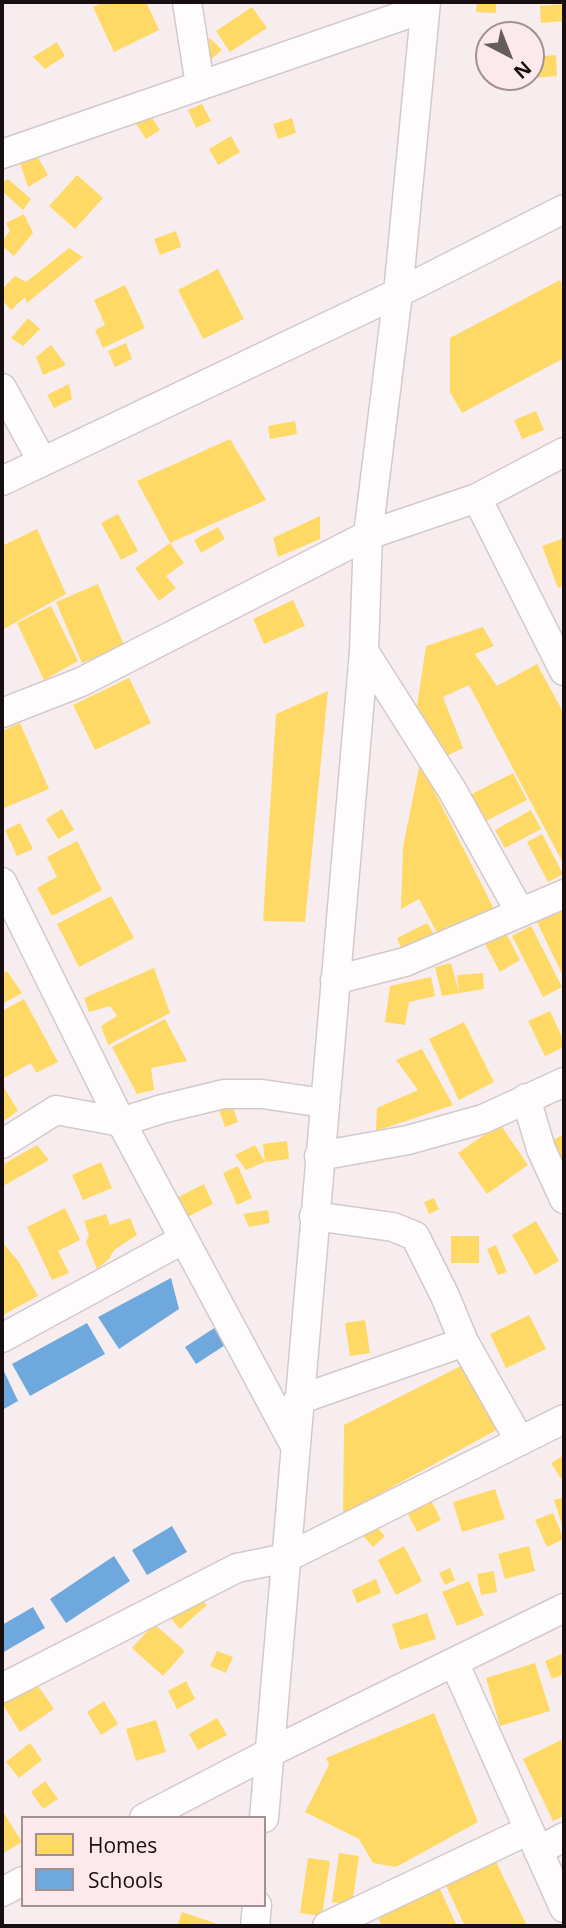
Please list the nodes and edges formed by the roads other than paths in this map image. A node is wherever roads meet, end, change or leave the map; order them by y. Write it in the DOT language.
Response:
graph roads {
  1 [pos="187,2"];
  2 [pos="425,5"];
  3 [pos="200,85"];
  4 [pos="2,154"];
  5 [pos="564,209"];
  6 [pos="398,293"];
  7 [pos="2,388"];
  8 [pos="564,452"];
  9 [pos="42,461"];
  10 [pos="2,481"];
  11 [pos="477,498"];
  12 [pos="368,535"];
  13 [pos="364,651"];
  14 [pos="564,671"];
  15 [pos="2,713"];
  16 [pos="2,882"];
  17 [pos="564,894"];
  18 [pos="520,912"];
  19 [pos="335,980"];
  20 [pos="564,1082"];
  21 [pos="526,1098"];
  22 [pos="324,1103"];
  23 [pos="121,1122"];
  24 [pos="2,1144"];
  25 [pos="319,1156"];
  26 [pos="564,1199"];
  27 [pos="314,1216"];
  28 [pos="184,1239"];
  29 [pos="2,1338"];
  30 [pos="464,1342"];
  31 [pos="298,1401"];
  32 [pos="564,1419"];
  33 [pos="520,1441"];
  34 [pos="295,1446"];
  35 [pos="286,1558"];
  36 [pos="564,1608"];
  37 [pos="454,1662"];
  38 [pos="2,1688"];
  39 [pos="269,1753"];
  40 [pos="148,1816"];
  41 [pos="264,1816"];
  42 [pos="564,1837"];
  43 [pos="534,1841"];
  44 [pos="21,1882"];
  45 [pos="2,1892"];
  46 [pos="257,1907"];
  47 [pos="564,1908"];
  48 [pos="369,1918"];
  49 [pos="256,1926"];
  50 [pos="327,1926"];
  1 -- 3 [label="street"];
  2 -- 3 [label="street"];
  2 -- 6 [label="street"];
  3 -- 4 [label="street"];
  5 -- 6 [label="street"];
  6 -- 9 [label="street"];
  6 -- 12 [label="street"];
  7 -- 9 [label="street"];
  8 -- 11 [label="street"];
  9 -- 10 [label="street"];
  11 -- 12 [label="street"];
  11 -- 14 [label="street"];
  12 -- 13 [label="street"];
  12 -- 15 [label="street"];
  13 -- 18 [label="street"];
  13 -- 19 [label="street"];
  16 -- 23 [label="street"];
  17 -- 18 [label="street"];
  18 -- 19 [label="street"];
  19 -- 22 [label="street"];
  20 -- 21 [label="street"];
  21 -- 25 [label="street"];
  21 -- 26 [label="street"];
  22 -- 23 [label="street"];
  22 -- 25 [label="street"];
  23 -- 24 [label="street"];
  23 -- 28 [label="street"];
  25 -- 27 [label="street"];
  27 -- 30 [label="street"];
  27 -- 31 [label="street"];
  28 -- 29 [label="street"];
  28 -- 34 [label="street"];
  30 -- 31 [label="street"];
  30 -- 33 [label="street"];
  31 -- 34 [label="street"];
  32 -- 33 [label="street"];
  33 -- 35 [label="street"];
  34 -- 35 [label="street"];
  35 -- 38 [label="street"];
  35 -- 39 [label="street"];
  36 -- 37 [label="street"];
  37 -- 39 [label="street"];
  37 -- 43 [label="street"];
  39 -- 40 [label="street"];
  39 -- 41 [label="street"];
  42 -- 43 [label="street"];
  43 -- 47 [label="street"];
  43 -- 48 [label="street"];
  44 -- 45 [label="street"];
  46 -- 49 [label="street"];
  48 -- 50 [label="street"];
}
